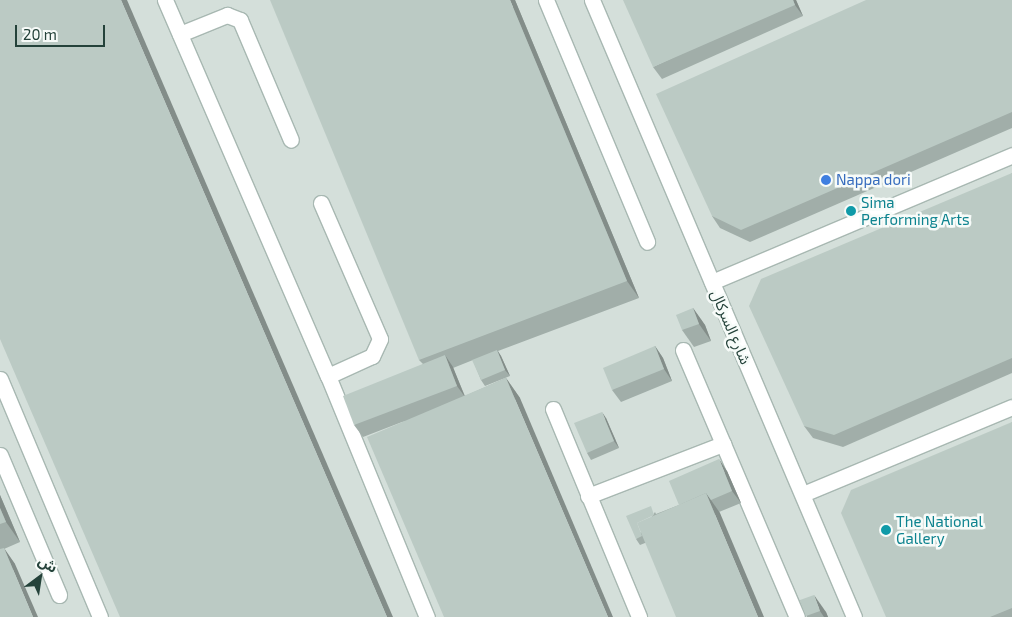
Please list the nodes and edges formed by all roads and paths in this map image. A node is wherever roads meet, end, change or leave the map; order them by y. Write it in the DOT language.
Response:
graph roads {
  1 [pos="165,0"];
  2 [pos="546,0"];
  3 [pos="592,0"];
  4 [pos="180,34"];
  5 [pos="291,140"];
  6 [pos="1012,155"];
  7 [pos="321,203"];
  8 [pos="647,242"];
  9 [pos="712,282"];
  10 [pos="683,350"];
  11 [pos="328,376"];
  12 [pos="0,379"];
  13 [pos="1012,407"];
  14 [pos="553,408"];
  15 [pos="723,444"];
  16 [pos="0,455"];
  17 [pos="803,494"];
  18 [pos="588,496"];
  19 [pos="58,595"];
  20 [pos="100,617"];
  21 [pos="427,617"];
  22 [pos="639,617"];
  23 [pos="796,617"];
  24 [pos="854,617"];
  1 -- 4 [label="lane"];
  2 -- 8 [label="lane"];
  3 -- 9 [label="lane"];
  4 -- 5 [label="lane"];
  4 -- 11 [label="lane"];
  6 -- 9 [label="lane, شارع السركال"];
  7 -- 11 [label="lane"];
  9 -- 17 [label="lane, شارع السركال"];
  10 -- 15 [label="lane"];
  11 -- 21 [label="lane"];
  12 -- 20 [label="lane"];
  13 -- 17 [label="lane"];
  14 -- 18 [label="lane"];
  15 -- 18 [label="lane"];
  15 -- 23 [label="lane"];
  16 -- 19 [label="lane"];
  17 -- 24 [label="lane, شارع السركال"];
  18 -- 22 [label="lane"];
}
